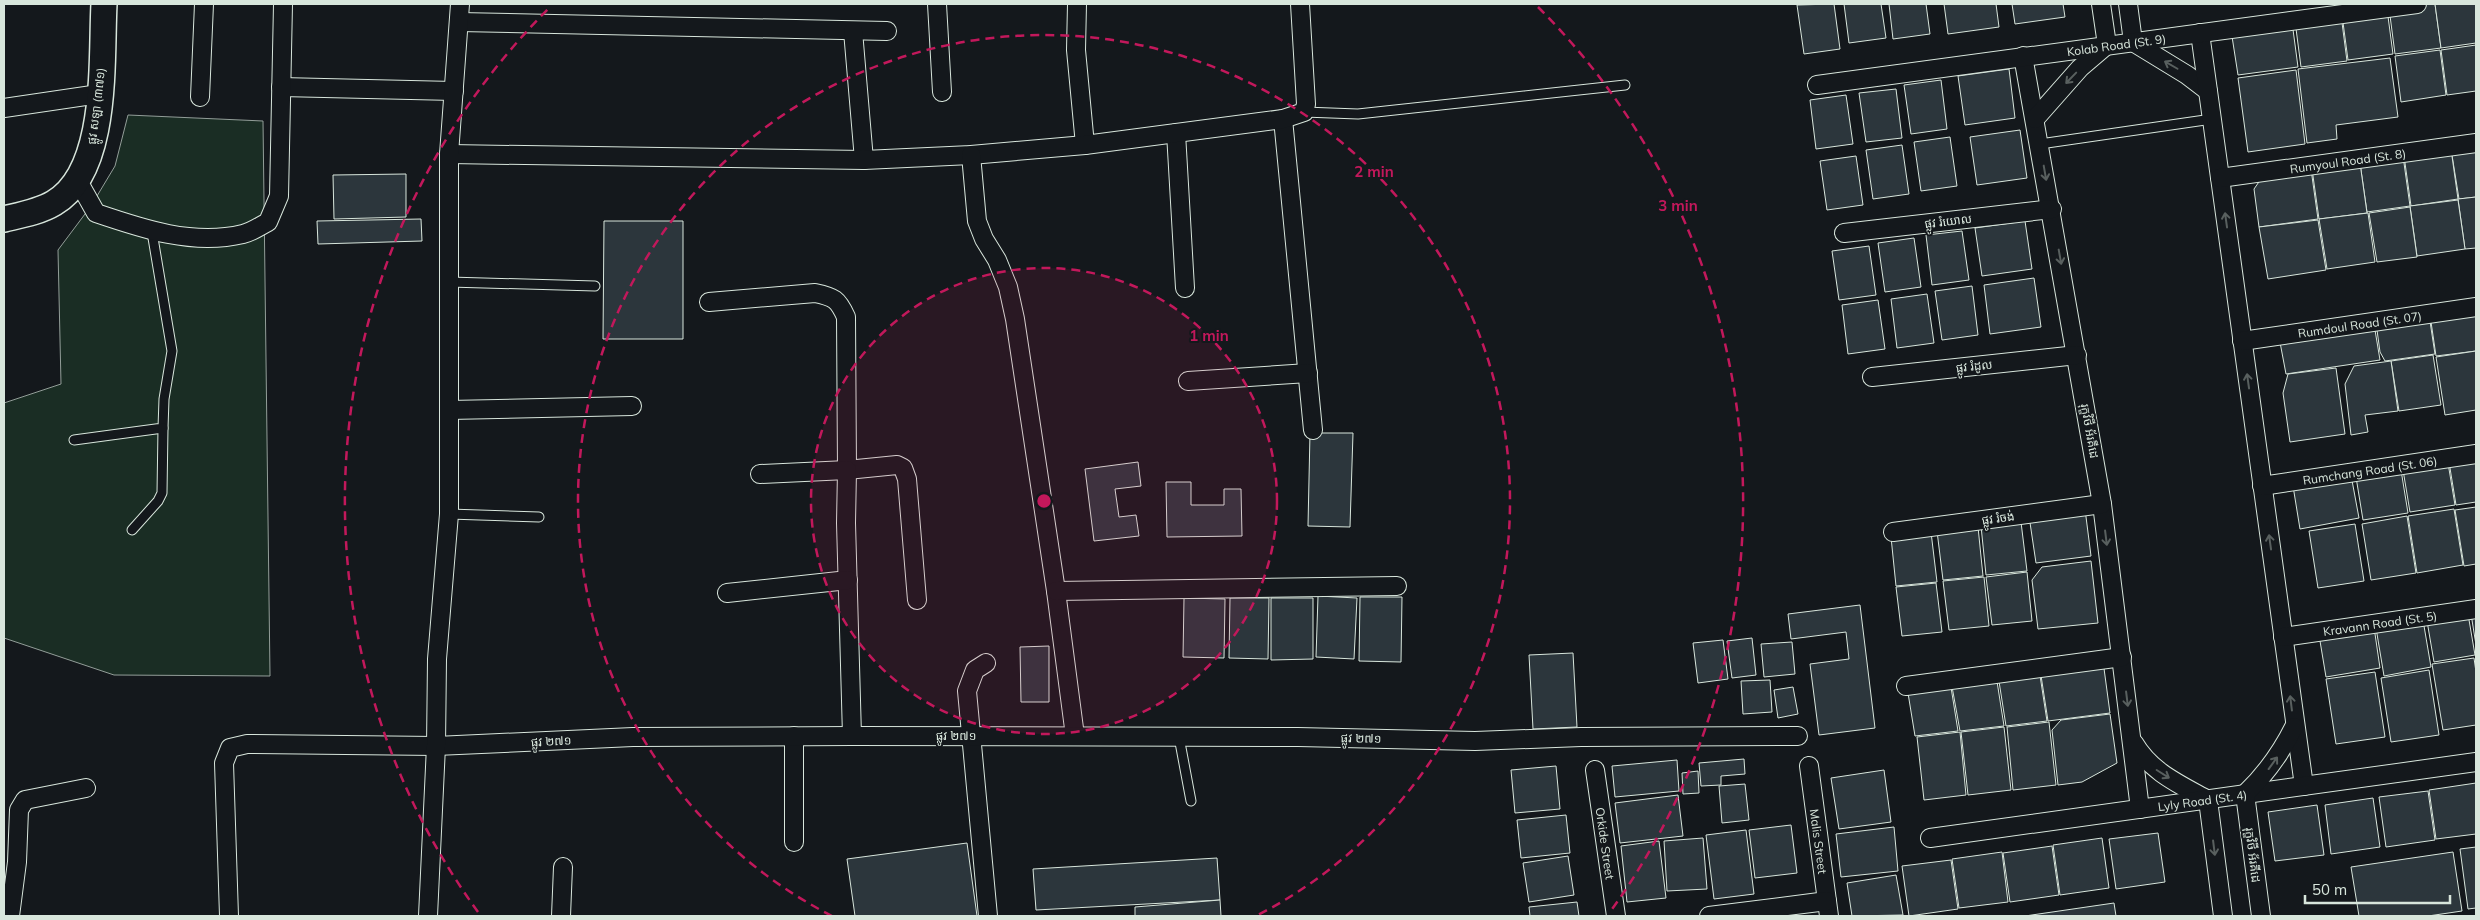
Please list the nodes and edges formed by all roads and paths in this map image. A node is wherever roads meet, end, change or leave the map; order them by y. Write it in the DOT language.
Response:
graph roads {
  1 [pos="104,4"];
  2 [pos="204,4"];
  3 [pos="283,4"];
  4 [pos="460,4"];
  5 [pos="936,4"];
  6 [pos="1077,4"];
  7 [pos="1300,4"];
  8 [pos="2101,4"];
  9 [pos="2128,4"];
  10 [pos="2417,4"];
  11 [pos="459,22"];
  12 [pos="853,31"];
  13 [pos="888,31"];
  14 [pos="2200,33"];
  15 [pos="2133,42"];
  16 [pos="2107,45"];
  17 [pos="2023,56"];
  18 [pos="1817,84"];
  19 [pos="1626,85"];
  20 [pos="281,87"];
  21 [pos="454,91"];
  22 [pos="2208,91"];
  23 [pos="942,92"];
  24 [pos="99,94"];
  25 [pos="200,97"];
  26 [pos="4,108"];
  27 [pos="1304,112"];
  28 [pos="1283,119"];
  29 [pos="2035,119"];
  30 [pos="2212,119"];
  31 [pos="1176,133"];
  32 [pos="2476,143"];
  33 [pos="2040,144"];
  34 [pos="1085,145"];
  35 [pos="449,154"];
  36 [pos="971,155"];
  37 [pos="864,160"];
  38 [pos="2220,178"];
  39 [pos="78,181"];
  40 [pos="2052,208"];
  41 [pos="4,219"];
  42 [pos="152,232"];
  43 [pos="1844,233"];
  44 [pos="449,282"];
  45 [pos="595,286"];
  46 [pos="1185,288"];
  47 [pos="709,302"];
  48 [pos="2476,307"];
  49 [pos="2242,341"];
  50 [pos="2077,355"];
  51 [pos="1308,373"];
  52 [pos="1872,377"];
  53 [pos="1188,381"];
  54 [pos="632,406"];
  55 [pos="449,410"];
  56 [pos="163,428"];
  57 [pos="1313,430"];
  58 [pos="74,440"];
  59 [pos="2476,454"];
  60 [pos="847,470"];
  61 [pos="760,474"];
  62 [pos="2262,486"];
  63 [pos="2102,504"];
  64 [pos="449,514"];
  65 [pos="539,517"];
  66 [pos="132,530"];
  67 [pos="1893,532"];
  68 [pos="848,580"];
  69 [pos="1397,586"];
  70 [pos="1056,591"];
  71 [pos="727,593"];
  72 [pos="917,600"];
  73 [pos="2476,609"];
  74 [pos="2283,638"];
  75 [pos="2122,657"];
  76 [pos="986,663"];
  77 [pos="1906,686"];
  78 [pos="2294,727"];
  79 [pos="969,735"];
  80 [pos="794,736"];
  81 [pos="852,736"];
  82 [pos="1074,736"];
  83 [pos="1798,736"];
  84 [pos="1179,737"];
  85 [pos="2132,738"];
  86 [pos="436,746"];
  87 [pos="2476,762"];
  88 [pos="1809,766"];
  89 [pos="1595,770"];
  90 [pos="2304,786"];
  91 [pos="86,788"];
  92 [pos="2245,794"];
  93 [pos="2208,800"];
  94 [pos="1191,801"];
  95 [pos="2140,809"];
  96 [pos="1930,838"];
  97 [pos="794,842"];
  98 [pos="563,867"];
  99 [pos="1828,909"];
  100 [pos="10,916"];
  101 [pos="229,916"];
  102 [pos="428,916"];
  103 [pos="560,916"];
  104 [pos="988,916"];
  105 [pos="1616,916"];
  106 [pos="1709,916"];
  107 [pos="2223,916"];
  108 [pos="2261,916"];
  1 -- 24 [label="street, ផ្លូវ សឡា (៣៧១)"];
  2 -- 25 [label="street"];
  3 -- 20 [label="street"];
  4 -- 11 [label="street"];
  5 -- 23 [label="street"];
  6 -- 34 [label="street"];
  7 -- 27 [label="street"];
  8 -- 16 [label="street"];
  9 -- 15 [label="street"];
  10 -- 14 [label="street, Kolab Road (St. 9)"];
  11 -- 12 [label="street"];
  11 -- 21 [label="street"];
  12 -- 13 [label="street"];
  12 -- 37 [label="street"];
  14 -- 15 [label="street, Kolab Road (St. 9)"];
  14 -- 22 [label="street"];
  15 -- 16 [label="street, Kolab Road (St. 9)"];
  22 -- 15 [label="street, one-way"];
  16 -- 17 [label="street, Kolab Road (St. 9)"];
  16 -- 29 [label="street, one-way"];
  17 -- 18 [label="street, Kolab Road (St. 9)"];
  17 -- 29 [label="street, រុក្ខវិថី អ័រគីដេ"];
  19 -- 27 [label="lane"];
  20 -- 21 [label="street"];
  20 -- 42 [label="street"];
  21 -- 35 [label="street"];
  22 -- 30 [label="street"];
  24 -- 26 [label="street"];
  24 -- 39 [label="street, ផ្លូវ សឡា (៣៧១)"];
  27 -- 28 [label="street"];
  28 -- 31 [label="street"];
  28 -- 51 [label="street"];
  29 -- 33 [label="street, រុក្ខវិថី អ័រគីដេ"];
  30 -- 33 [label="lane"];
  30 -- 38 [label="street"];
  31 -- 34 [label="street"];
  31 -- 46 [label="street"];
  32 -- 38 [label="street, Rumyoul Road (St. 8)"];
  33 -- 40 [label="street, រុក្ខវិថី អ័រគីដេ, one-way"];
  34 -- 36 [label="street"];
  35 -- 37 [label="street"];
  35 -- 44 [label="street"];
  36 -- 37 [label="street"];
  36 -- 70 [label="street"];
  49 -- 38 [label="street, one-way"];
  39 -- 41 [label="street, ផ្លូវ សឡា (៣៧១)"];
  39 -- 42 [label="street"];
  40 -- 43 [label="street, ផ្លូវ រំយោល"];
  40 -- 50 [label="street, រុក្ខវិថី អ័រគីដេ, one-way"];
  42 -- 56 [label="lane"];
  44 -- 45 [label="lane"];
  44 -- 55 [label="street"];
  47 -- 60 [label="street"];
  48 -- 49 [label="street, Rumdoul Road (St. 07)"];
  62 -- 49 [label="street, one-way"];
  50 -- 52 [label="street, ផ្លូវ រំដូល"];
  50 -- 63 [label="street, រុក្ខវិថី អ័រគីដេ"];
  51 -- 53 [label="street"];
  51 -- 57 [label="street"];
  54 -- 55 [label="street"];
  55 -- 64 [label="street"];
  56 -- 58 [label="lane"];
  56 -- 66 [label="lane"];
  59 -- 62 [label="street, Rumchang Road (St. 06)"];
  60 -- 61 [label="street"];
  60 -- 68 [label="street"];
  60 -- 72 [label="street"];
  74 -- 62 [label="street, one-way"];
  63 -- 67 [label="street, ផ្លូវ រំចង់"];
  63 -- 75 [label="street, រុក្ខវិថី អ័រគីដេ, one-way"];
  64 -- 65 [label="lane"];
  64 -- 86 [label="street"];
  68 -- 71 [label="street"];
  68 -- 81 [label="street"];
  69 -- 70 [label="street"];
  70 -- 82 [label="street"];
  73 -- 74 [label="street, Kravann Road (St. 5)"];
  78 -- 74 [label="street, one-way"];
  75 -- 77 [label="street"];
  75 -- 85 [label="street, រុក្ខវិថី អ័រគីដេ, one-way"];
  76 -- 79 [label="street"];
  78 -- 90 [label="street"];
  92 -- 78 [label="street, one-way"];
  79 -- 81 [label="street, ផ្លូវ ២៧១"];
  79 -- 82 [label="street, ផ្លូវ ២៧១"];
  79 -- 104 [label="street"];
  80 -- 81 [label="street, ផ្លូវ ២៧១"];
  80 -- 86 [label="street, ផ្លូវ ២៧១"];
  80 -- 97 [label="street"];
  82 -- 84 [label="street, ផ្លូវ ២៧១"];
  83 -- 84 [label="street, ផ្លូវ ២៧១"];
  84 -- 94 [label="lane"];
  85 -- 93 [label="street, one-way"];
  85 -- 95 [label="street, រុក្ខវិថី អ័រគីដេ"];
  86 -- 101 [label="street, ផ្លូវ ២៧១"];
  86 -- 102 [label="street"];
  87 -- 90 [label="street, Lyly Road (St. 4)"];
  88 -- 99 [label="street, Malis Street"];
  89 -- 105 [label="street, Orkide Street"];
  90 -- 92 [label="street, Lyly Road (St. 4)"];
  91 -- 100 [label="street"];
  92 -- 93 [label="street, Lyly Road (St. 4)"];
  92 -- 108 [label="street, រុក្ខវិថី អ័រគីដេ"];
  93 -- 95 [label="street, Lyly Road (St. 4)"];
  93 -- 107 [label="street, one-way"];
  95 -- 96 [label="street, Lyly Road (St. 4)"];
  98 -- 103 [label="street"];
  99 -- 106 [label="street"];
}
